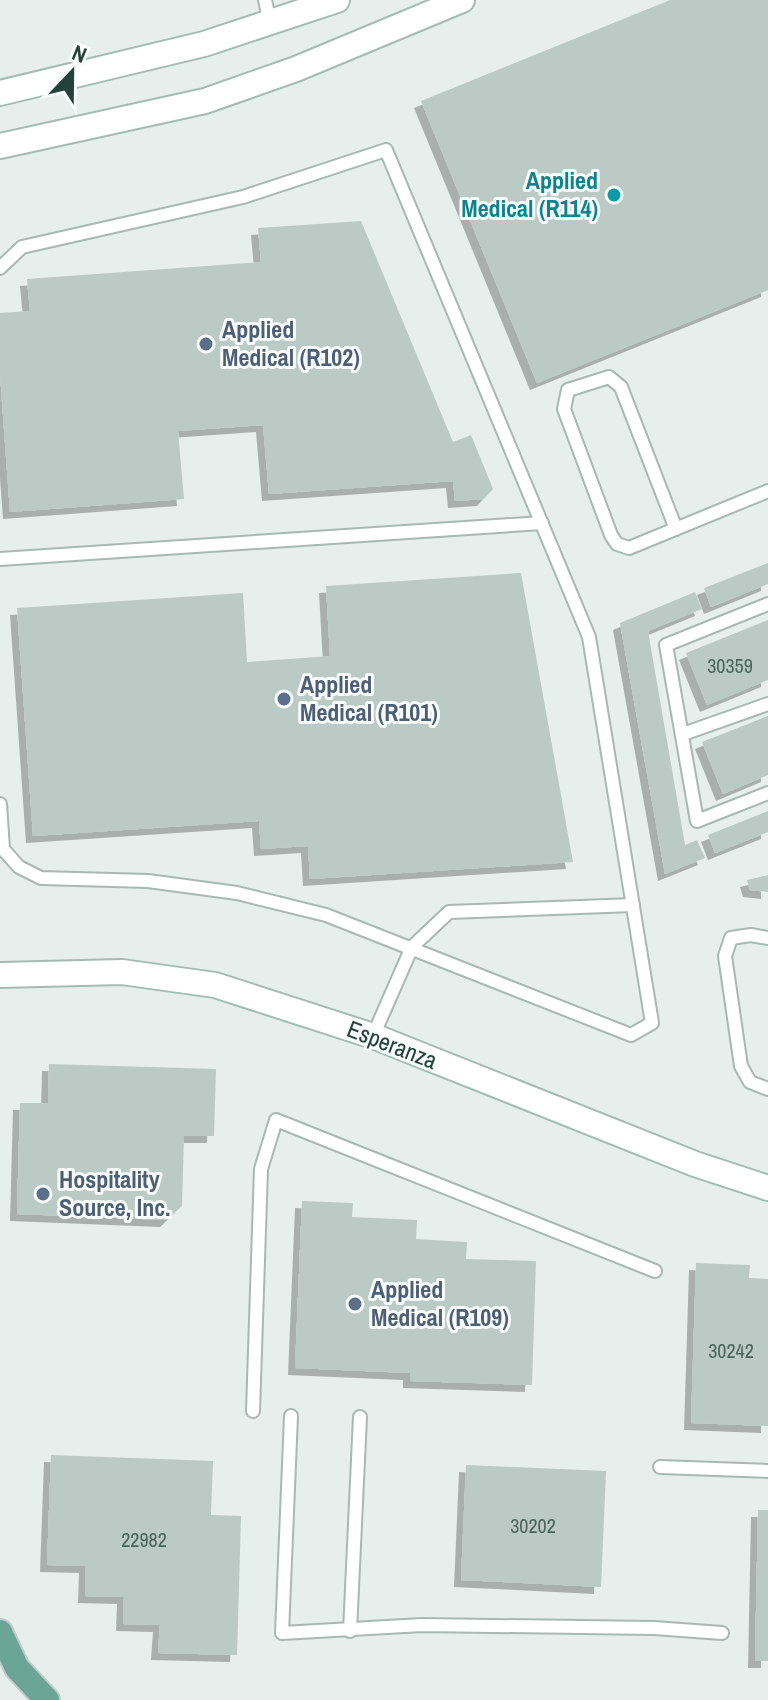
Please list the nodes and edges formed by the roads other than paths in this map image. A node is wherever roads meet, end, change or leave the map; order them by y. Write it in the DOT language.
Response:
graph roads {
  1 [pos="337,0"];
  2 [pos="462,0"];
  3 [pos="268,11"];
  4 [pos="0,93"];
  5 [pos="0,146"];
  6 [pos="0,268"];
  7 [pos="768,491"];
  8 [pos="542,523"];
  9 [pos="676,529"];
  10 [pos="0,559"];
  11 [pos="768,604"];
  12 [pos="768,704"];
  13 [pos="683,734"];
  14 [pos="768,793"];
  15 [pos="0,804"];
  16 [pos="633,905"];
  17 [pos="768,938"];
  18 [pos="412,947"];
  19 [pos="0,975"];
  20 [pos="373,1036"];
  21 [pos="768,1089"];
  22 [pos="768,1188"];
  23 [pos="655,1271"];
  24 [pos="253,1411"];
  25 [pos="291,1416"];
  26 [pos="360,1417"];
  27 [pos="660,1467"];
  28 [pos="768,1471"];
  29 [pos="350,1631"];
  30 [pos="0,1632"];
  31 [pos="722,1633"];
  32 [pos="47,1700"];
  1 -- 3 [label="main road"];
  2 -- 5 [label="main road"];
  3 -- 4 [label="main road"];
  6 -- 8 [label="lane"];
  7 -- 9 [label="lane"];
  8 -- 10 [label="lane"];
  8 -- 16 [label="lane"];
  9 -- 9 [label="lane"];
  11 -- 13 [label="lane"];
  12 -- 13 [label="lane"];
  13 -- 14 [label="lane"];
  15 -- 18 [label="lane"];
  16 -- 18 [label="lane"];
  16 -- 18 [label="lane"];
  17 -- 21 [label="lane"];
  18 -- 20 [label="lane"];
  19 -- 20 [label="main road, Esperanza"];
  20 -- 22 [label="main road, Esperanza"];
  23 -- 24 [label="lane"];
  25 -- 29 [label="lane"];
  26 -- 29 [label="lane"];
  27 -- 28 [label="lane"];
  29 -- 31 [label="lane"];
  30 -- 32 [label="main road"];
}
